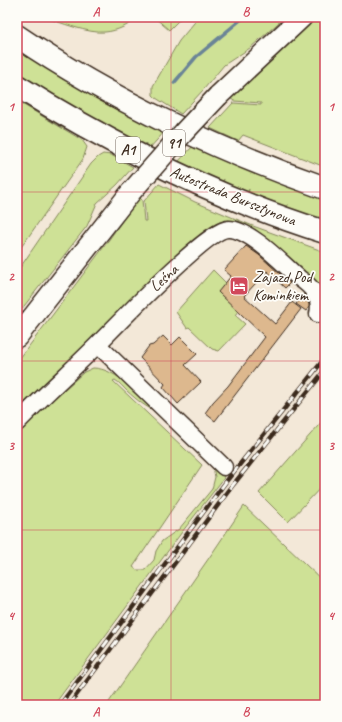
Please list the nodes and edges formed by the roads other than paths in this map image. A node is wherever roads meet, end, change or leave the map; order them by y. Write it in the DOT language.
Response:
graph roads {
  1 [pos="302,17"];
  2 [pos="17,36"];
  3 [pos="17,86"];
  4 [pos="325,188"];
  5 [pos="325,232"];
  6 [pos="318,314"];
  7 [pos="17,337"];
  8 [pos="98,345"];
  9 [pos="17,423"];
  10 [pos="224,467"];
  1 -- 7 [label="main road, 91, bridge"];
  2 -- 4 [label="highway"];
  3 -- 5 [label="highway, Autostrada Bursztynowa / A1"];
  6 -- 8 [label="street, Leśna"];
  8 -- 9 [label="street, Leśna"];
  8 -- 10 [label="street"];
}
